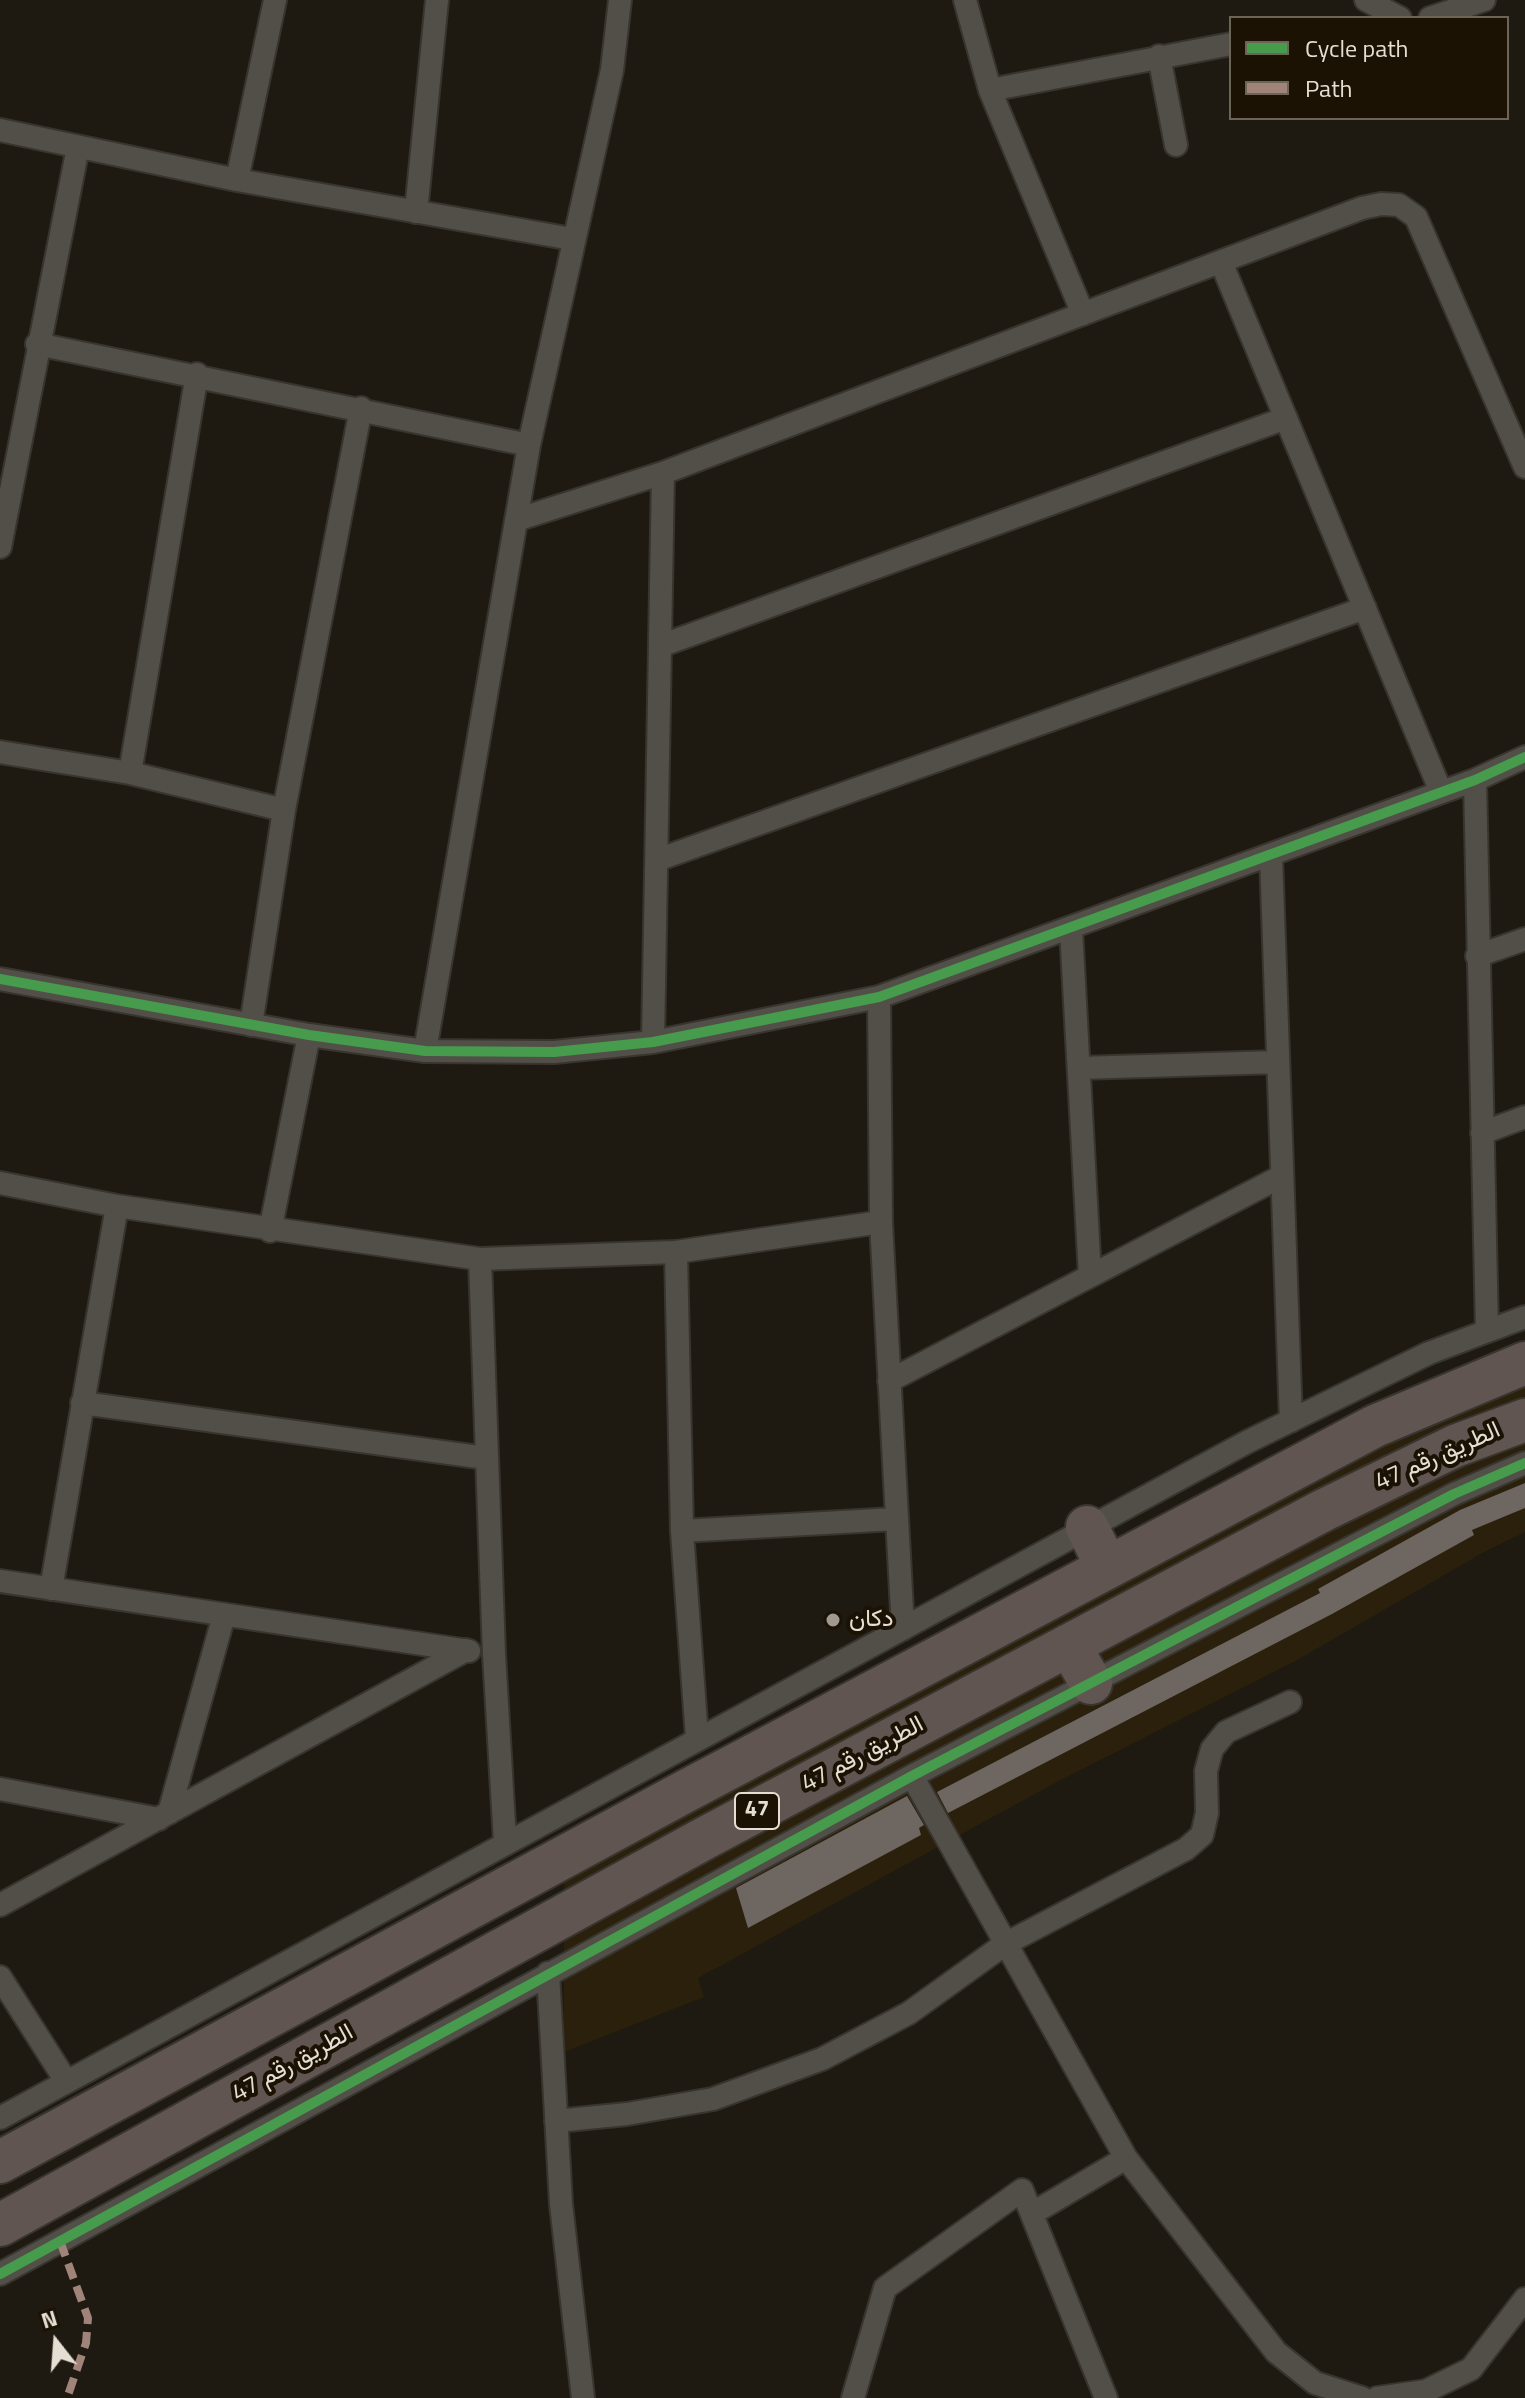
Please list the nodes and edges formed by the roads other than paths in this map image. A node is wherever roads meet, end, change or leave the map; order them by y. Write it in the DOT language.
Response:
graph roads {
  1 [pos="275,0"];
  2 [pos="437,0"];
  3 [pos="620,0"];
  4 [pos="965,0"];
  5 [pos="1366,0"];
  6 [pos="1484,0"];
  7 [pos="1396,16"];
  8 [pos="1436,16"];
  9 [pos="1229,44"];
  10 [pos="1159,56"];
  11 [pos="990,90"];
  12 [pos="0,130"];
  13 [pos="1176,145"];
  14 [pos="78,147"];
  15 [pos="237,180"];
  16 [pos="416,212"];
  17 [pos="572,239"];
  18 [pos="1221,262"];
  19 [pos="1083,314"];
  20 [pos="37,344"];
  21 [pos="197,374"];
  22 [pos="361,408"];
  23 [pos="1286,418"];
  24 [pos="529,445"];
  25 [pos="1525,467"];
  26 [pos="663,473"];
  27 [pos="516,520"];
  28 [pos="0,547"];
  29 [pos="1365,608"];
  30 [pos="660,646"];
  31 [pos="0,752"];
  32 [pos="1525,757"];
  33 [pos="130,773"];
  34 [pos="1475,780"];
  35 [pos="1441,792"];
  36 [pos="284,810"];
  37 [pos="1271,856"];
  38 [pos="657,860"];
  39 [pos="1071,929"];
  40 [pos="1525,939"];
  41 [pos="1477,956"];
  42 [pos="0,979"];
  43 [pos="879,997"];
  44 [pos="251,1025"];
  45 [pos="309,1035"];
  46 [pos="653,1042"];
  47 [pos="425,1051"];
  48 [pos="1278,1062"];
  49 [pos="1079,1068"];
  50 [pos="1525,1117"];
  51 [pos="1482,1133"];
  52 [pos="1282,1176"];
  53 [pos="0,1183"];
  54 [pos="117,1206"];
  55 [pos="881,1222"];
  56 [pos="270,1231"];
  57 [pos="676,1252"];
  58 [pos="480,1259"];
  59 [pos="1090,1276"];
  60 [pos="1525,1317"];
  61 [pos="1487,1331"];
  62 [pos="1525,1363"];
  63 [pos="889,1381"];
  64 [pos="82,1403"];
  65 [pos="1525,1420"];
  66 [pos="1291,1421"];
  67 [pos="486,1458"];
  68 [pos="1525,1463"];
  69 [pos="895,1519"];
  70 [pos="1087,1527"];
  71 [pos="682,1531"];
  72 [pos="1107,1567"];
  73 [pos="0,1581"];
  74 [pos="51,1589"];
  75 [pos="224,1615"];
  76 [pos="903,1629"];
  77 [pos="1069,1645"];
  78 [pos="466,1650"];
  79 [pos="494,1654"];
  80 [pos="1091,1683"];
  81 [pos="1290,1702"];
  82 [pos="697,1738"];
  83 [pos="912,1776"];
  84 [pos="0,1789"];
  85 [pos="164,1816"];
  86 [pos="505,1842"];
  87 [pos="0,1905"];
  88 [pos="1005,1944"];
  89 [pos="548,1973"];
  90 [pos="0,1977"];
  91 [pos="66,2081"];
  92 [pos="0,2118"];
  93 [pos="556,2121"];
  94 [pos="67,2126"];
  95 [pos="1126,2158"];
  96 [pos="0,2162"];
  97 [pos="93,2173"];
  98 [pos="1033,2213"];
  99 [pos="0,2225"];
  100 [pos="0,2274"];
  101 [pos="1525,2299"];
  102 [pos="583,2398"];
  103 [pos="853,2398"];
  104 [pos="1106,2398"];
  105 [pos="1362,2398"];
  106 [pos="1377,2398"];
  1 -- 15 [label="street"];
  2 -- 16 [label="street"];
  3 -- 17 [label="street"];
  4 -- 11 [label="street"];
  5 -- 7 [label="street"];
  6 -- 8 [label="street"];
  9 -- 10 [label="street"];
  10 -- 11 [label="street"];
  10 -- 13 [label="street"];
  11 -- 19 [label="street"];
  12 -- 14 [label="street"];
  14 -- 15 [label="street"];
  14 -- 20 [label="street"];
  15 -- 16 [label="street"];
  16 -- 17 [label="street"];
  17 -- 24 [label="street"];
  18 -- 19 [label="street"];
  18 -- 23 [label="street"];
  18 -- 25 [label="street"];
  19 -- 26 [label="street"];
  20 -- 21 [label="street"];
  20 -- 28 [label="street"];
  21 -- 22 [label="street"];
  21 -- 33 [label="street"];
  22 -- 24 [label="street"];
  22 -- 36 [label="street"];
  23 -- 29 [label="street"];
  23 -- 30 [label="street"];
  24 -- 27 [label="street"];
  26 -- 27 [label="street"];
  26 -- 30 [label="street"];
  27 -- 47 [label="street"];
  29 -- 35 [label="street"];
  29 -- 38 [label="street"];
  30 -- 38 [label="street"];
  31 -- 33 [label="street"];
  32 -- 34 [label="street"];
  33 -- 36 [label="street"];
  34 -- 35 [label="street"];
  34 -- 41 [label="street"];
  35 -- 37 [label="street"];
  36 -- 44 [label="street"];
  37 -- 39 [label="street"];
  37 -- 48 [label="street"];
  38 -- 46 [label="street"];
  39 -- 43 [label="street"];
  39 -- 49 [label="street"];
  40 -- 41 [label="street"];
  41 -- 51 [label="street"];
  42 -- 44 [label="street"];
  43 -- 46 [label="street"];
  43 -- 55 [label="street"];
  44 -- 45 [label="street"];
  45 -- 47 [label="street"];
  45 -- 56 [label="street"];
  46 -- 47 [label="street"];
  48 -- 49 [label="street"];
  48 -- 52 [label="street"];
  49 -- 59 [label="street"];
  50 -- 51 [label="street"];
  51 -- 61 [label="street"];
  52 -- 59 [label="street"];
  52 -- 66 [label="street"];
  53 -- 54 [label="street"];
  54 -- 56 [label="street"];
  54 -- 64 [label="street"];
  55 -- 57 [label="street"];
  55 -- 63 [label="street"];
  56 -- 58 [label="street"];
  57 -- 58 [label="street"];
  57 -- 71 [label="street"];
  58 -- 67 [label="street"];
  59 -- 63 [label="street"];
  60 -- 61 [label="street"];
  61 -- 66 [label="street"];
  62 -- 72 [label="highway, 47"];
  63 -- 69 [label="street"];
  64 -- 67 [label="street"];
  64 -- 74 [label="street"];
  65 -- 77 [label="highway, الطريق رقم 47 / 47"];
  66 -- 70 [label="street"];
  67 -- 79 [label="street"];
  68 -- 80 [label="street"];
  69 -- 71 [label="street"];
  69 -- 76 [label="street"];
  70 -- 72 [label="highway"];
  70 -- 76 [label="street"];
  71 -- 82 [label="street"];
  72 -- 94 [label="highway, 47"];
  73 -- 74 [label="street"];
  74 -- 75 [label="street"];
  75 -- 78 [label="street"];
  75 -- 85 [label="street"];
  76 -- 82 [label="street"];
  77 -- 80 [label="highway"];
  77 -- 97 [label="highway, الطريق رقم 47 / 47"];
  78 -- 79 [label="street"];
  78 -- 85 [label="street"];
  79 -- 86 [label="street"];
  80 -- 83 [label="street"];
  81 -- 88 [label="street"];
  82 -- 86 [label="street"];
  83 -- 88 [label="street"];
  83 -- 89 [label="street"];
  84 -- 85 [label="street"];
  85 -- 87 [label="street"];
  86 -- 91 [label="street"];
  88 -- 93 [label="street"];
  88 -- 95 [label="street"];
  89 -- 93 [label="street"];
  89 -- 100 [label="street"];
  90 -- 91 [label="street"];
  91 -- 92 [label="street"];
  93 -- 102 [label="street"];
  94 -- 96 [label="highway, 47"];
  94 -- 97 [label="highway"];
  95 -- 98 [label="street"];
  95 -- 105 [label="street"];
  97 -- 99 [label="highway, الطريق رقم 47 / 47"];
  98 -- 103 [label="street"];
  98 -- 104 [label="street"];
  101 -- 106 [label="street"];
}
